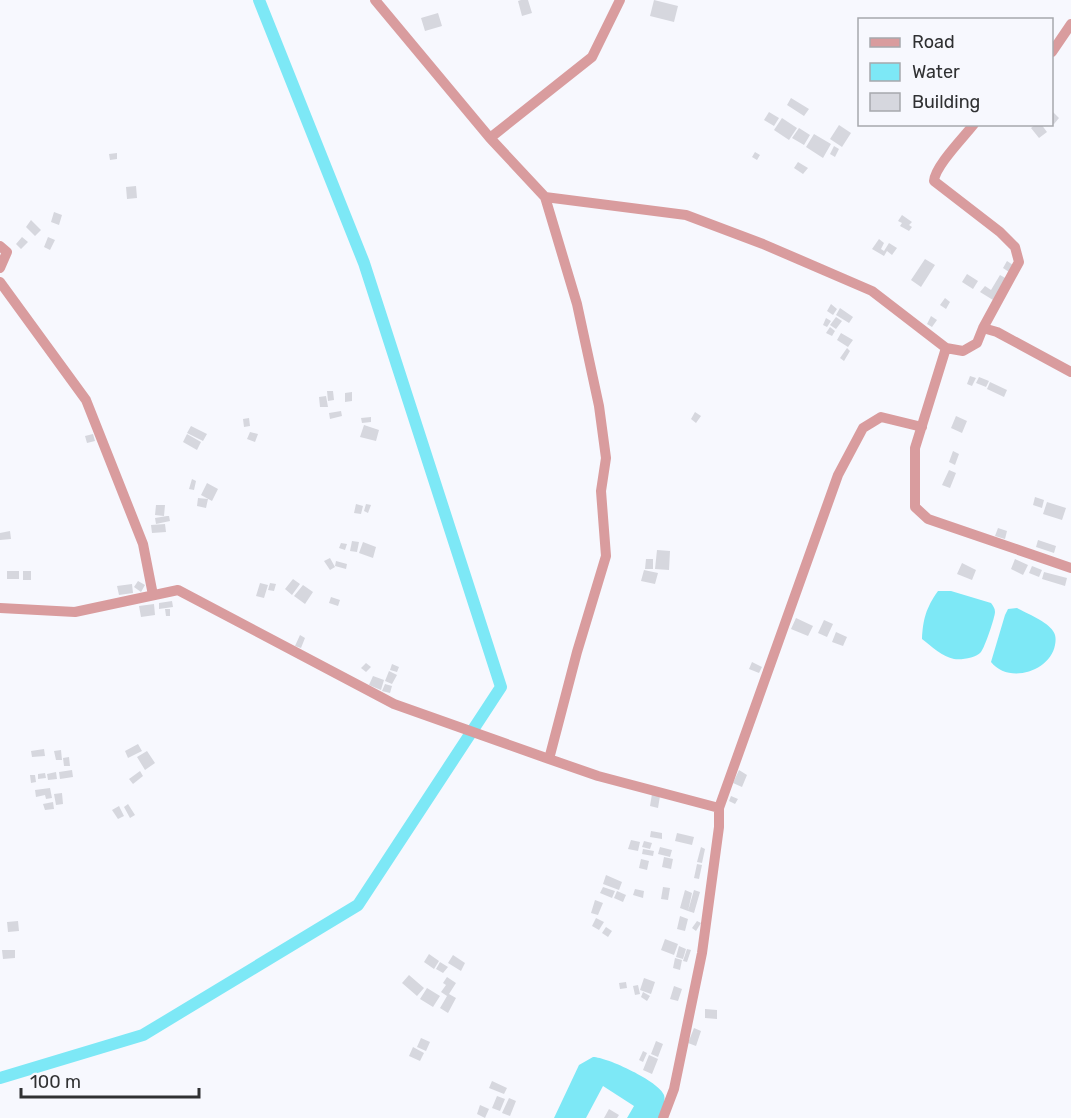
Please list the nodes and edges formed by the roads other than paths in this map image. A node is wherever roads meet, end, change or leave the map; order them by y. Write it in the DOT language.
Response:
graph roads {
  1 [pos="375,0"];
  2 [pos="620,0"];
  3 [pos="1071,24"];
  4 [pos="1053,51"];
  5 [pos="972,126"];
  6 [pos="490,138"];
  7 [pos="544,197"];
  8 [pos="0,246"];
  9 [pos="0,268"];
  10 [pos="0,282"];
  11 [pos="983,328"];
  12 [pos="946,348"];
  13 [pos="1071,372"];
  14 [pos="922,427"];
  15 [pos="1071,568"];
  16 [pos="153,595"];
  17 [pos="0,608"];
  18 [pos="549,759"];
  19 [pos="719,808"];
  20 [pos="663,1118"];
  1 -- 6 [label="street"];
  2 -- 6 [label="street"];
  3 -- 4 [label="street"];
  5 -- 11 [label="street"];
  6 -- 7 [label="street"];
  7 -- 12 [label="street"];
  7 -- 18 [label="street"];
  8 -- 9 [label="street"];
  10 -- 16 [label="street"];
  11 -- 12 [label="street"];
  11 -- 13 [label="street"];
  12 -- 14 [label="street"];
  14 -- 15 [label="street"];
  14 -- 19 [label="street"];
  16 -- 17 [label="street"];
  16 -- 18 [label="street"];
  18 -- 19 [label="street"];
  19 -- 20 [label="street"];
}
